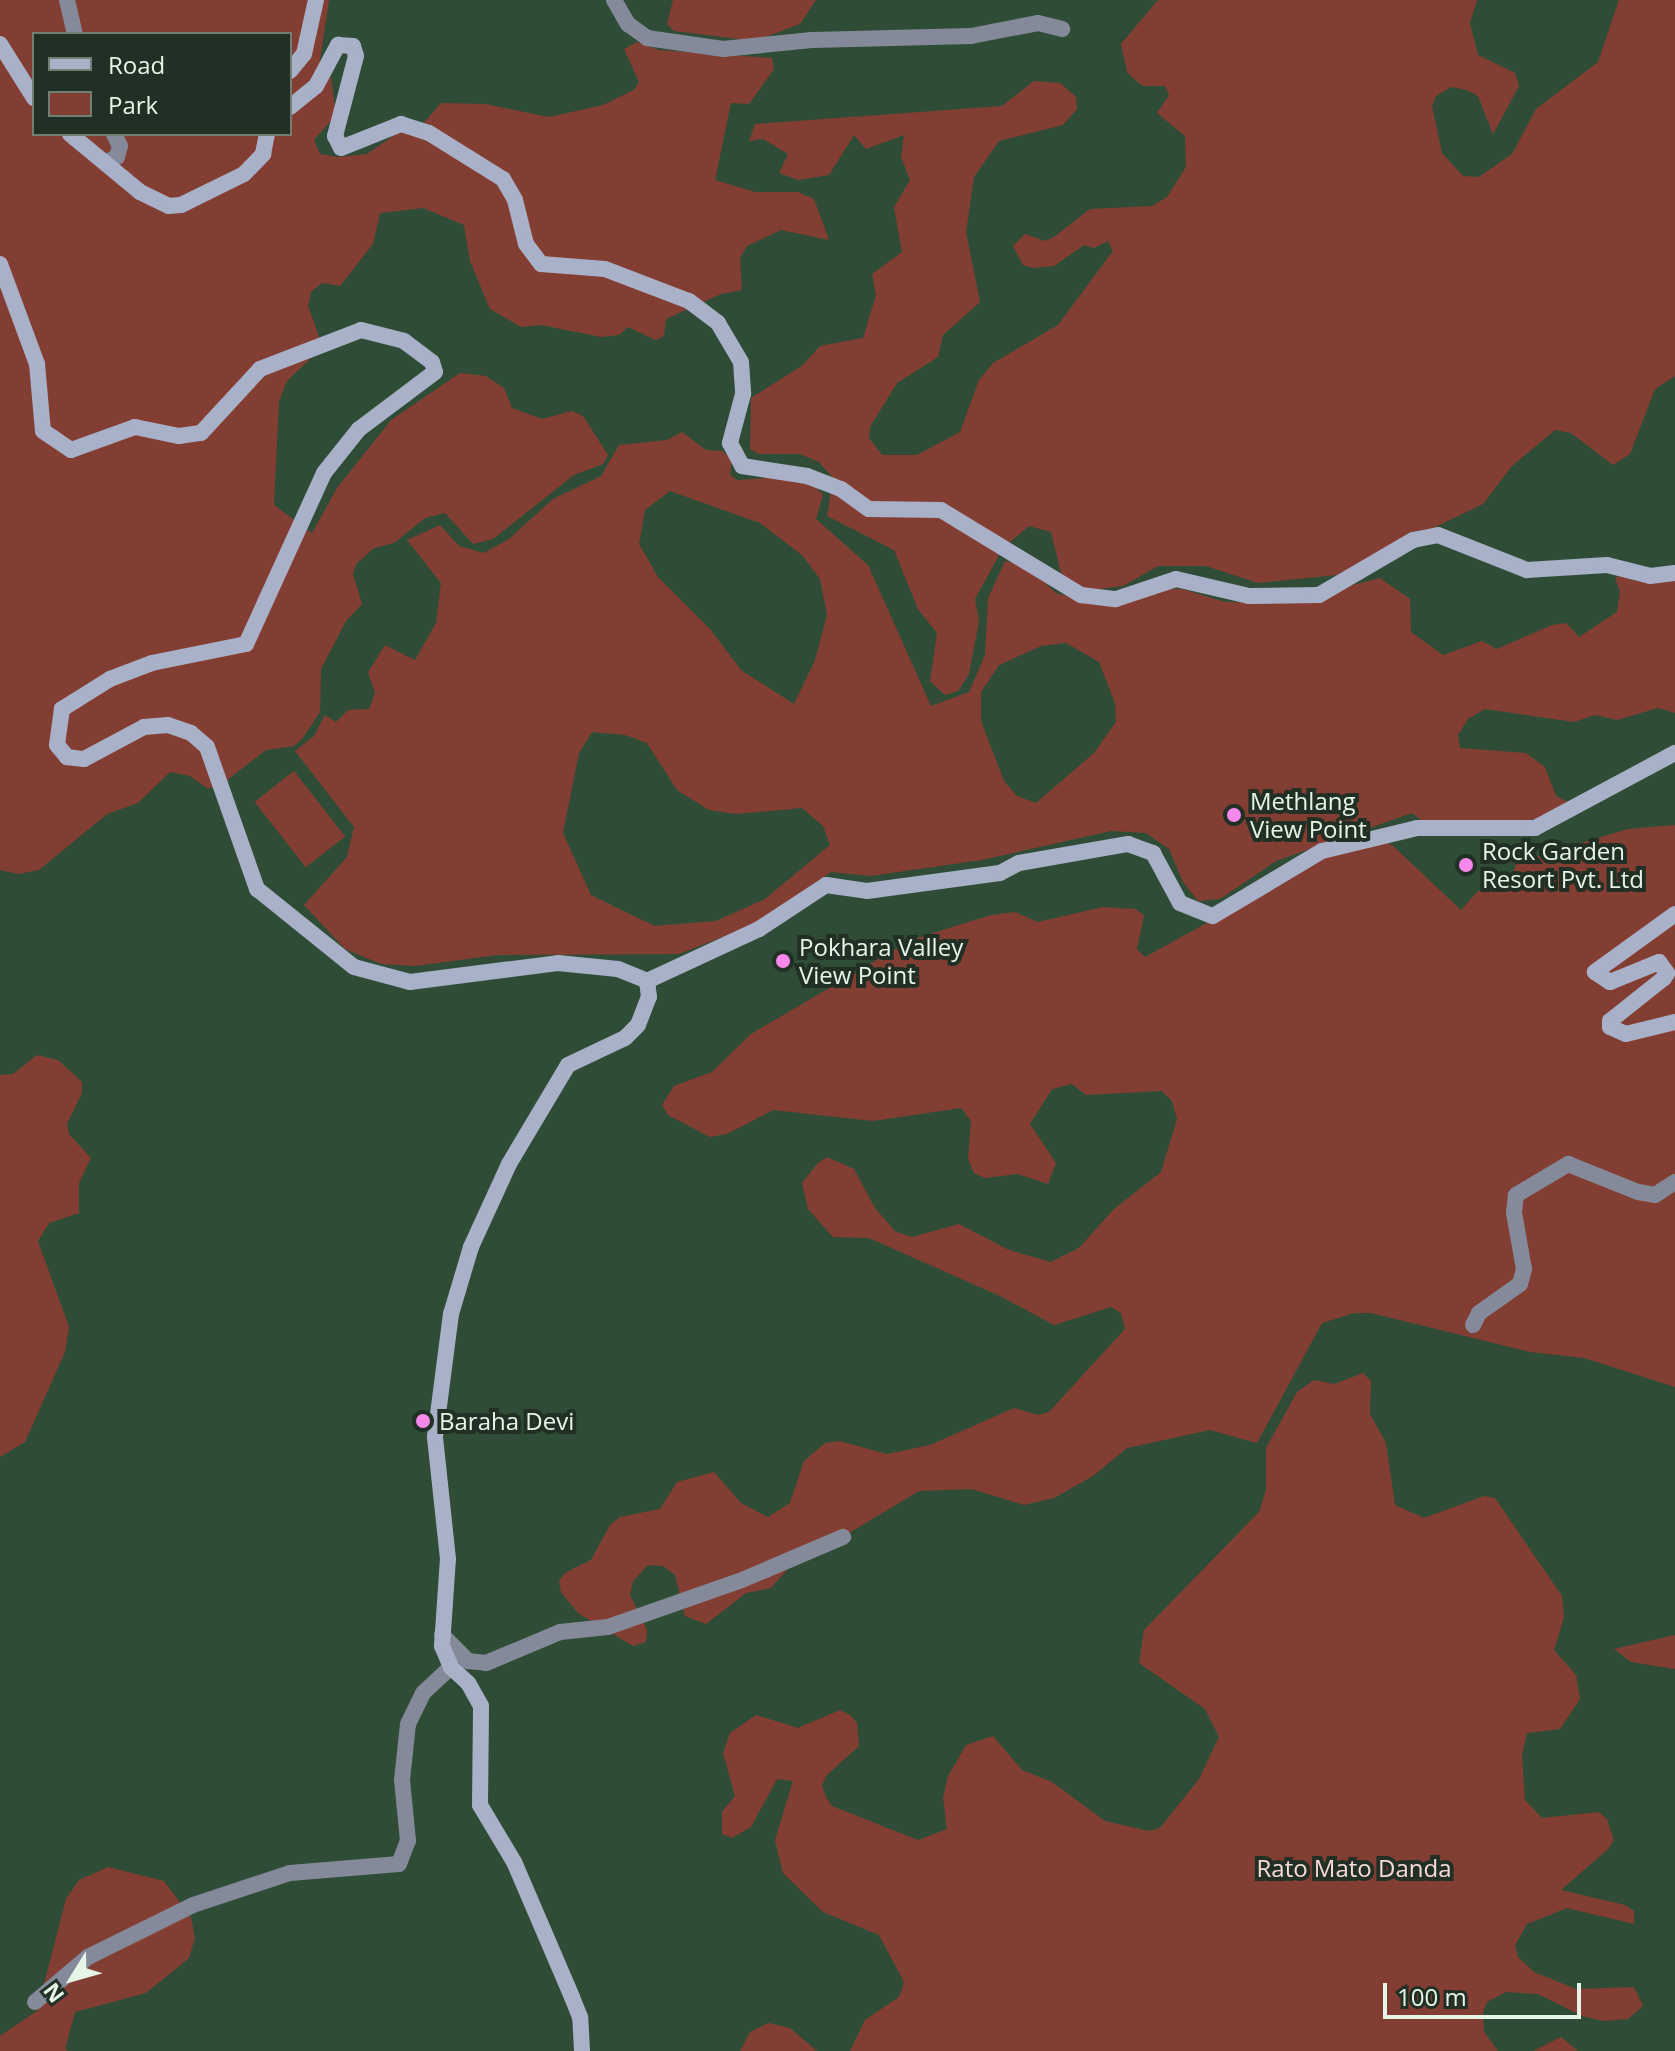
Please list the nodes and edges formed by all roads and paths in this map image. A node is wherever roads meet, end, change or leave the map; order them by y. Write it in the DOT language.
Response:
graph roads {
  1 [pos="67,0"];
  2 [pos="316,0"];
  3 [pos="614,0"];
  4 [pos="1062,29"];
  5 [pos="75,32"];
  6 [pos="0,44"];
  7 [pos="292,69"];
  8 [pos="32,95"];
  9 [pos="292,105"];
  10 [pos="73,136"];
  11 [pos="115,136"];
  12 [pos="267,136"];
  13 [pos="107,162"];
  14 [pos="0,264"];
  15 [pos="1675,573"];
  16 [pos="1675,753"];
  17 [pos="1675,914"];
  18 [pos="647,981"];
  19 [pos="1675,1022"];
  20 [pos="1675,1182"];
  21 [pos="1473,1325"];
  22 [pos="843,1537"];
  23 [pos="442,1635"];
  24 [pos="451,1667"];
  25 [pos="35,2002"];
  26 [pos="582,2051"];
  1 -- 5 [label="street"];
  2 -- 7 [label="street"];
  3 -- 4 [label="street"];
  6 -- 8 [label="street"];
  9 -- 15 [label="street"];
  10 -- 13 [label="street"];
  11 -- 13 [label="street"];
  12 -- 13 [label="street"];
  14 -- 18 [label="street"];
  16 -- 18 [label="street"];
  17 -- 19 [label="street"];
  18 -- 23 [label="street"];
  20 -- 21 [label="street"];
  22 -- 23 [label="street"];
  23 -- 24 [label="street"];
  24 -- 25 [label="street"];
  24 -- 26 [label="street"];
}
